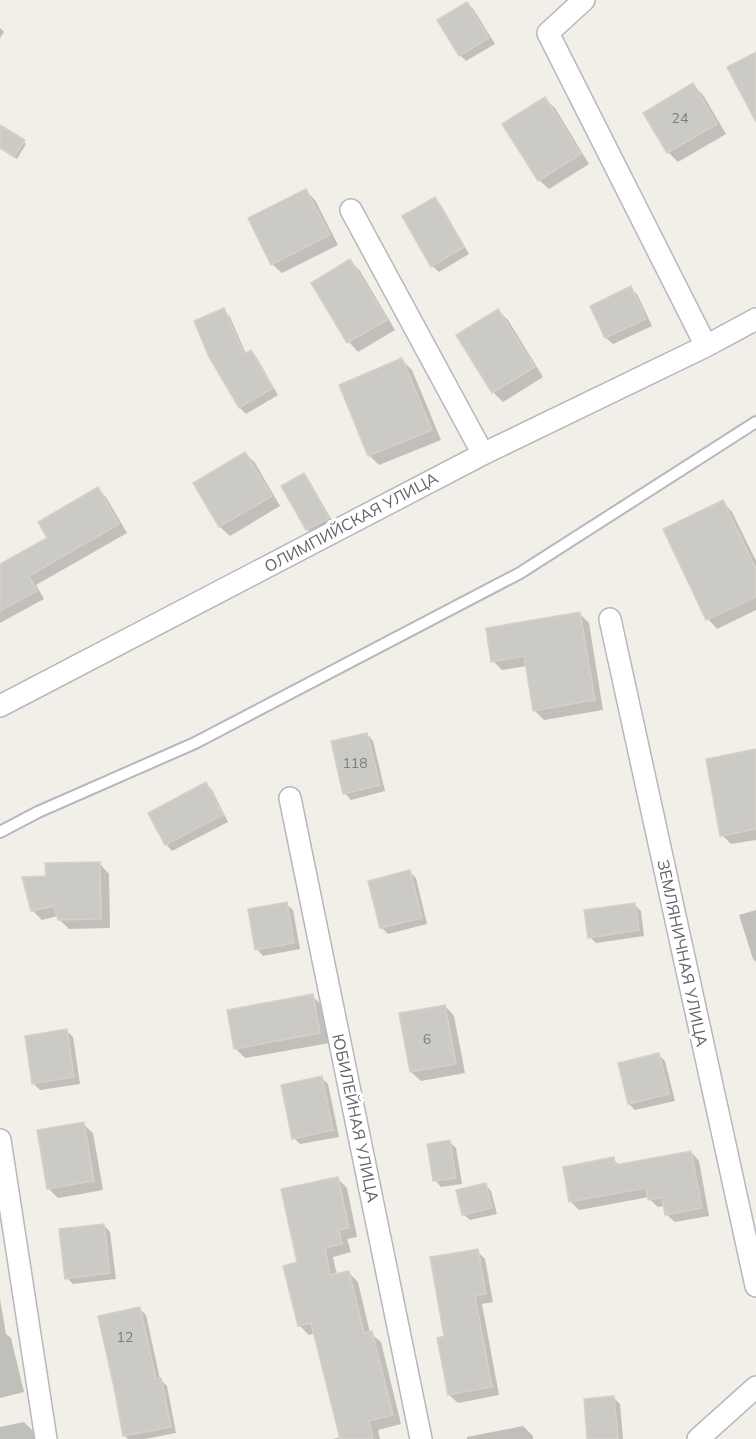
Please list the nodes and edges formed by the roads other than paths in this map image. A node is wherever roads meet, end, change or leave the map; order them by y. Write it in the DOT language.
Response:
graph roads {
  1 [pos="585,0"];
  2 [pos="351,210"];
  3 [pos="756,319"];
  4 [pos="706,346"];
  5 [pos="756,422"];
  6 [pos="483,454"];
  7 [pos="610,619"];
  8 [pos="0,706"];
  9 [pos="290,798"];
  10 [pos="0,832"];
  11 [pos="0,1140"];
  12 [pos="756,1286"];
  13 [pos="756,1387"];
  14 [pos="46,1439"];
  15 [pos="421,1439"];
  16 [pos="698,1439"];
  1 -- 4 [label="street"];
  2 -- 6 [label="street"];
  3 -- 4 [label="street, ОЛИМПИЙСКАЯ УЛИЦА"];
  4 -- 6 [label="street, ОЛИМПИЙСКАЯ УЛИЦА"];
  5 -- 10 [label="lane"];
  6 -- 8 [label="street, ОЛИМПИЙСКАЯ УЛИЦА"];
  7 -- 12 [label="street, ЗЕМЛЯНИЧНАЯ УЛИЦА"];
  9 -- 15 [label="street, ЮБИЛЕЙНАЯ УЛИЦА"];
  11 -- 14 [label="street"];
  13 -- 16 [label="street"];
}
